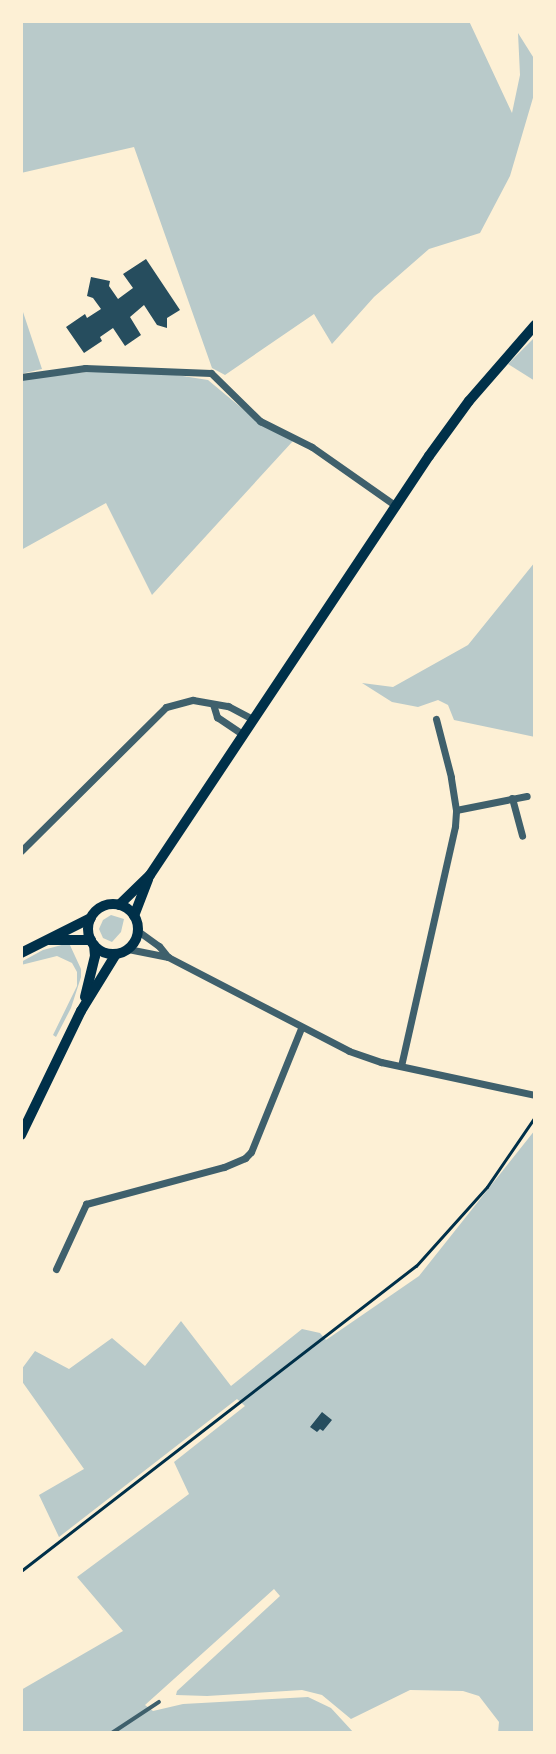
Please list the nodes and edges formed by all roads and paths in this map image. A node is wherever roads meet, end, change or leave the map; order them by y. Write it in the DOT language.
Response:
graph roads {
  1 [pos="535,325"];
  2 [pos="21,377"];
  3 [pos="396,506"];
  4 [pos="213,704"];
  5 [pos="252,719"];
  6 [pos="436,719"];
  7 [pos="242,734"];
  8 [pos="527,796"];
  9 [pos="512,798"];
  10 [pos="456,810"];
  11 [pos="523,836"];
  12 [pos="21,852"];
  13 [pos="149,876"];
  14 [pos="119,905"];
  15 [pos="134,916"];
  16 [pos="91,918"];
  17 [pos="138,931"];
  18 [pos="46,941"];
  19 [pos="93,942"];
  20 [pos="128,949"];
  21 [pos="21,953"];
  22 [pos="116,954"];
  23 [pos="168,957"];
  24 [pos="81,1011"];
  25 [pos="301,1028"];
  26 [pos="401,1066"];
  27 [pos="535,1095"];
  28 [pos="535,1118"];
  29 [pos="21,1135"];
  30 [pos="56,1269"];
  31 [pos="21,1571"];
  32 [pos="159,1702"];
  33 [pos="112,1733"];
  1 -- 3 [label="main road"];
  2 -- 3 [label="street"];
  3 -- 5 [label="main road"];
  4 -- 5 [label="street"];
  4 -- 7 [label="street"];
  4 -- 12 [label="street"];
  5 -- 7 [label="main road"];
  6 -- 10 [label="street"];
  7 -- 13 [label="main road"];
  8 -- 9 [label="street"];
  9 -- 10 [label="street"];
  9 -- 11 [label="street"];
  10 -- 26 [label="street"];
  13 -- 14 [label="main road"];
  13 -- 15 [label="main road"];
  14 -- 15 [label="main road"];
  14 -- 16 [label="main road"];
  15 -- 17 [label="main road"];
  16 -- 18 [label="main road"];
  16 -- 19 [label="main road"];
  17 -- 20 [label="main road"];
  17 -- 23 [label="street"];
  18 -- 19 [label="main road"];
  18 -- 21 [label="main road"];
  19 -- 22 [label="main road"];
  19 -- 24 [label="main road"];
  20 -- 22 [label="main road"];
  20 -- 23 [label="street"];
  22 -- 24 [label="main road"];
  23 -- 25 [label="street"];
  24 -- 29 [label="main road"];
  25 -- 26 [label="street"];
  25 -- 30 [label="street"];
  26 -- 27 [label="street"];
  28 -- 31 [label="path"];
  32 -- 33 [label="lane"];
}
